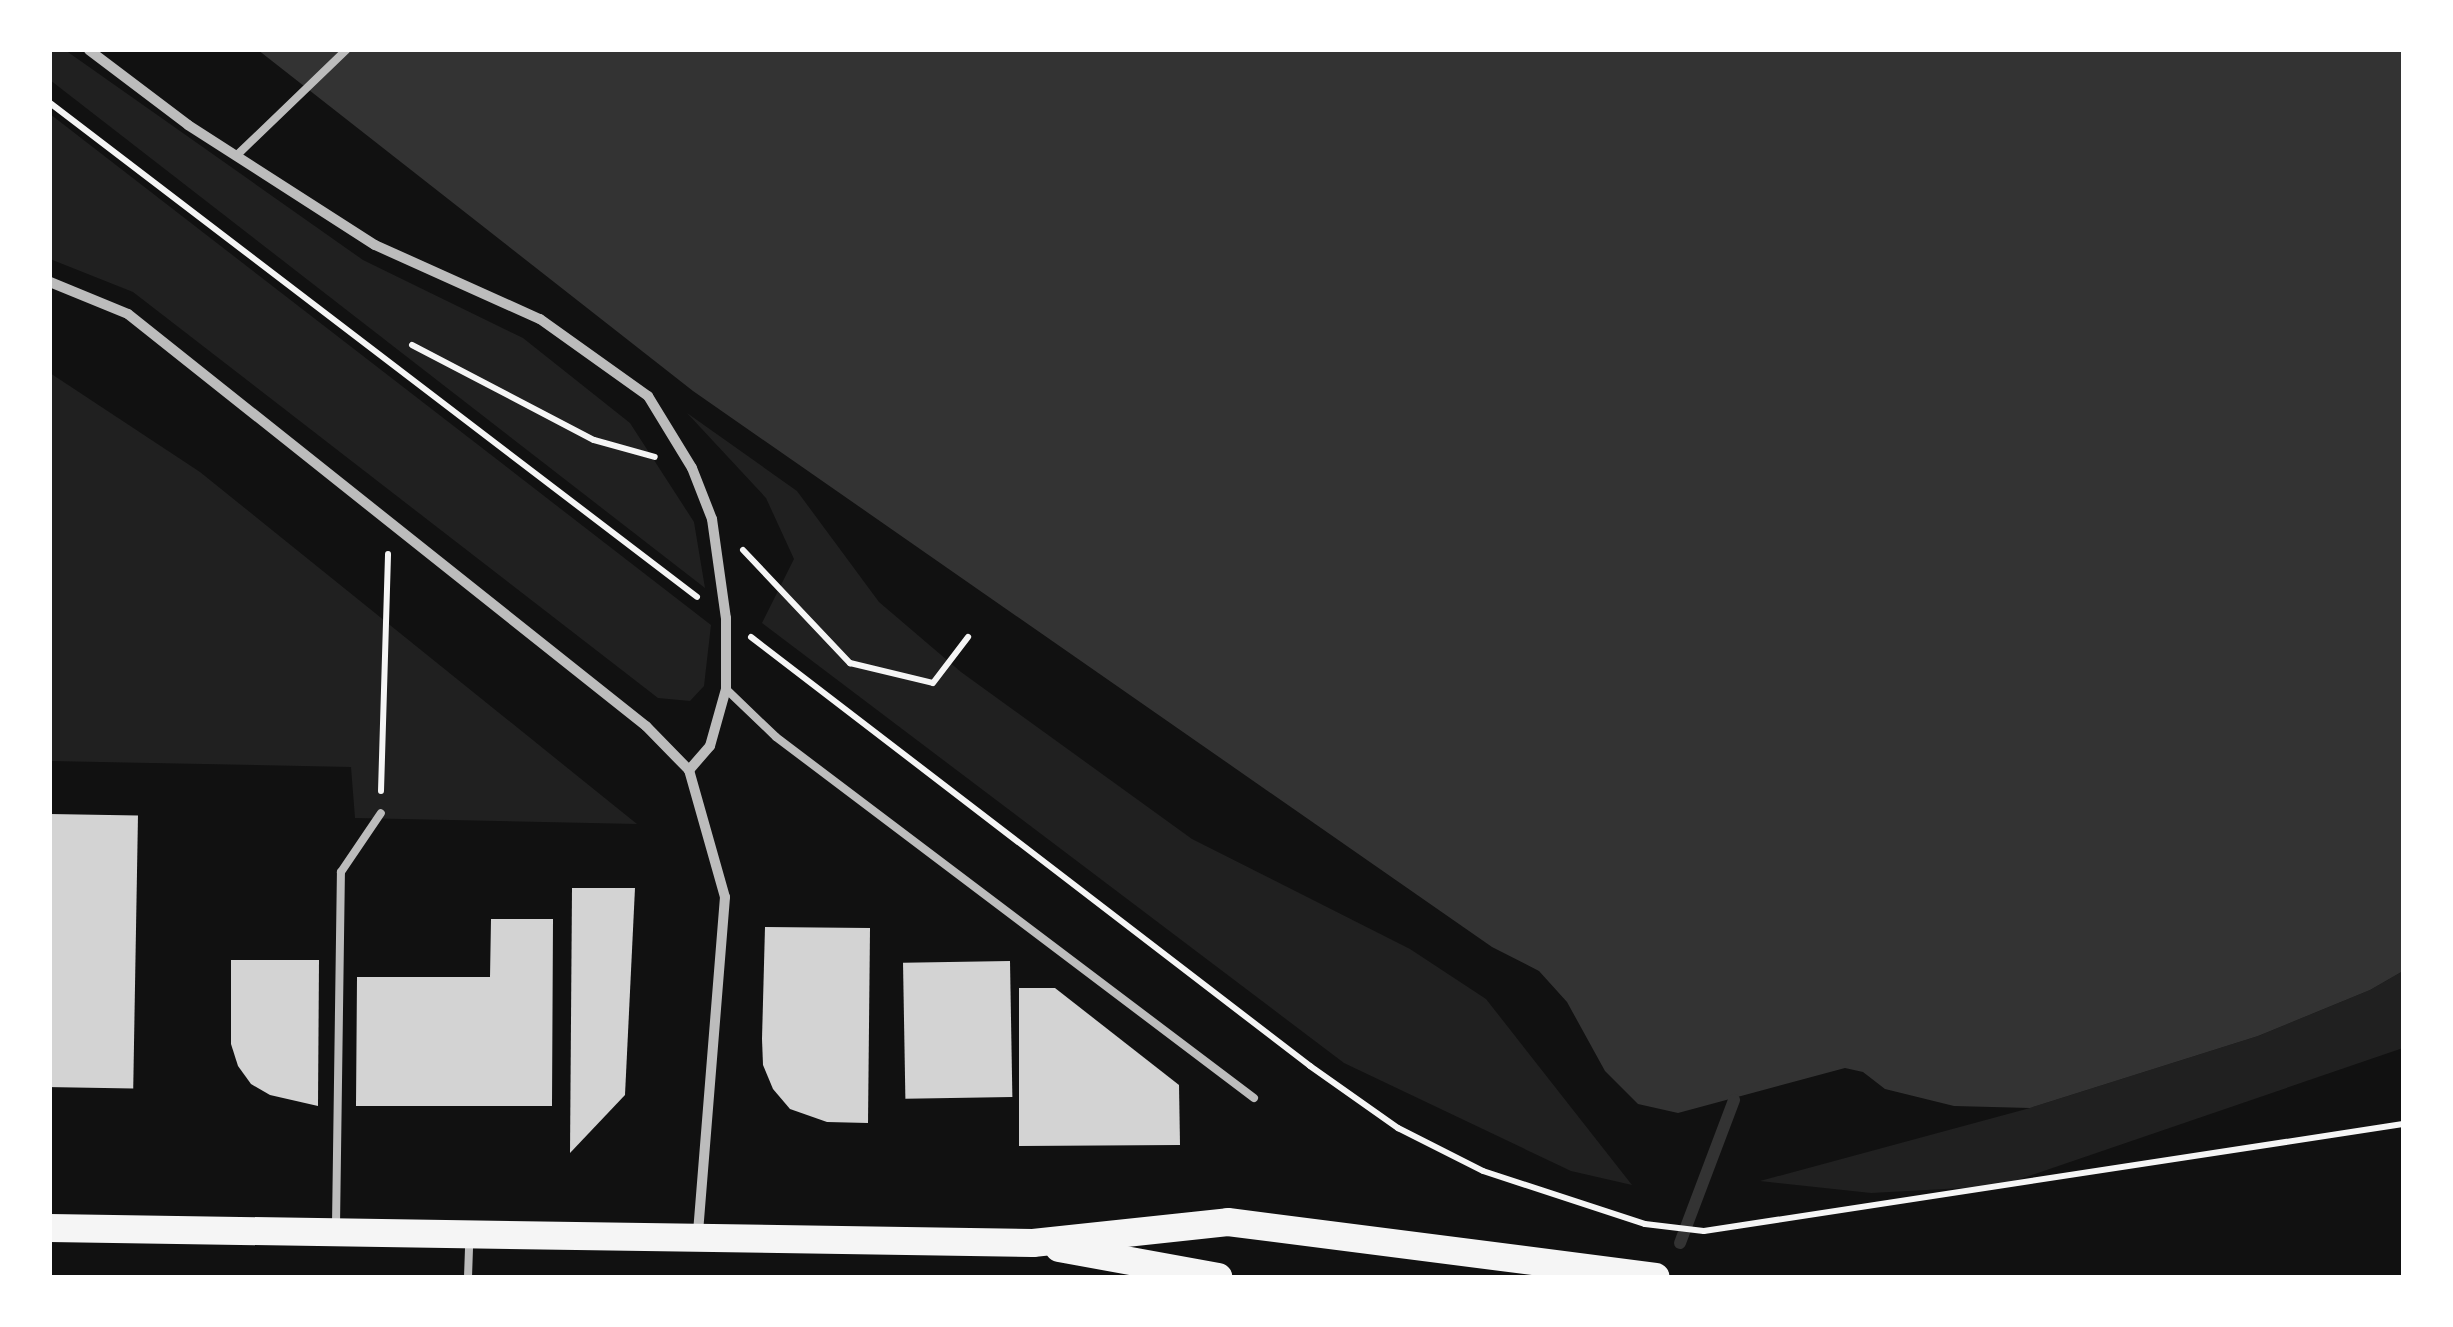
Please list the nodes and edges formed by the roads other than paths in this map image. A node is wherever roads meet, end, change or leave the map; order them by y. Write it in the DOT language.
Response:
graph roads {
  1 [pos="89,50"];
  2 [pos="346,50"];
  3 [pos="236,156"];
  4 [pos="50,282"];
  5 [pos="726,688"];
  6 [pos="688,770"];
  7 [pos="380,813"];
  8 [pos="1254,1098"];
  9 [pos="50,1228"];
  10 [pos="336,1234"];
  11 [pos="469,1236"];
  12 [pos="698,1237"];
  13 [pos="1032,1243"];
  14 [pos="1180,1275"];
  15 [pos="468,1277"];
  16 [pos="1218,1277"];
  17 [pos="1655,1277"];
  1 -- 3 [label="street"];
  2 -- 3 [label="lane"];
  3 -- 5 [label="street"];
  4 -- 6 [label="street"];
  5 -- 6 [label="street"];
  5 -- 8 [label="lane"];
  6 -- 12 [label="street"];
  7 -- 10 [label="lane"];
  9 -- 10 [label="highway"];
  10 -- 11 [label="highway"];
  11 -- 12 [label="highway"];
  11 -- 15 [label="lane"];
  12 -- 13 [label="highway"];
  13 -- 14 [label="highway"];
  13 -- 17 [label="highway"];
  14 -- 16 [label="highway"];
}
